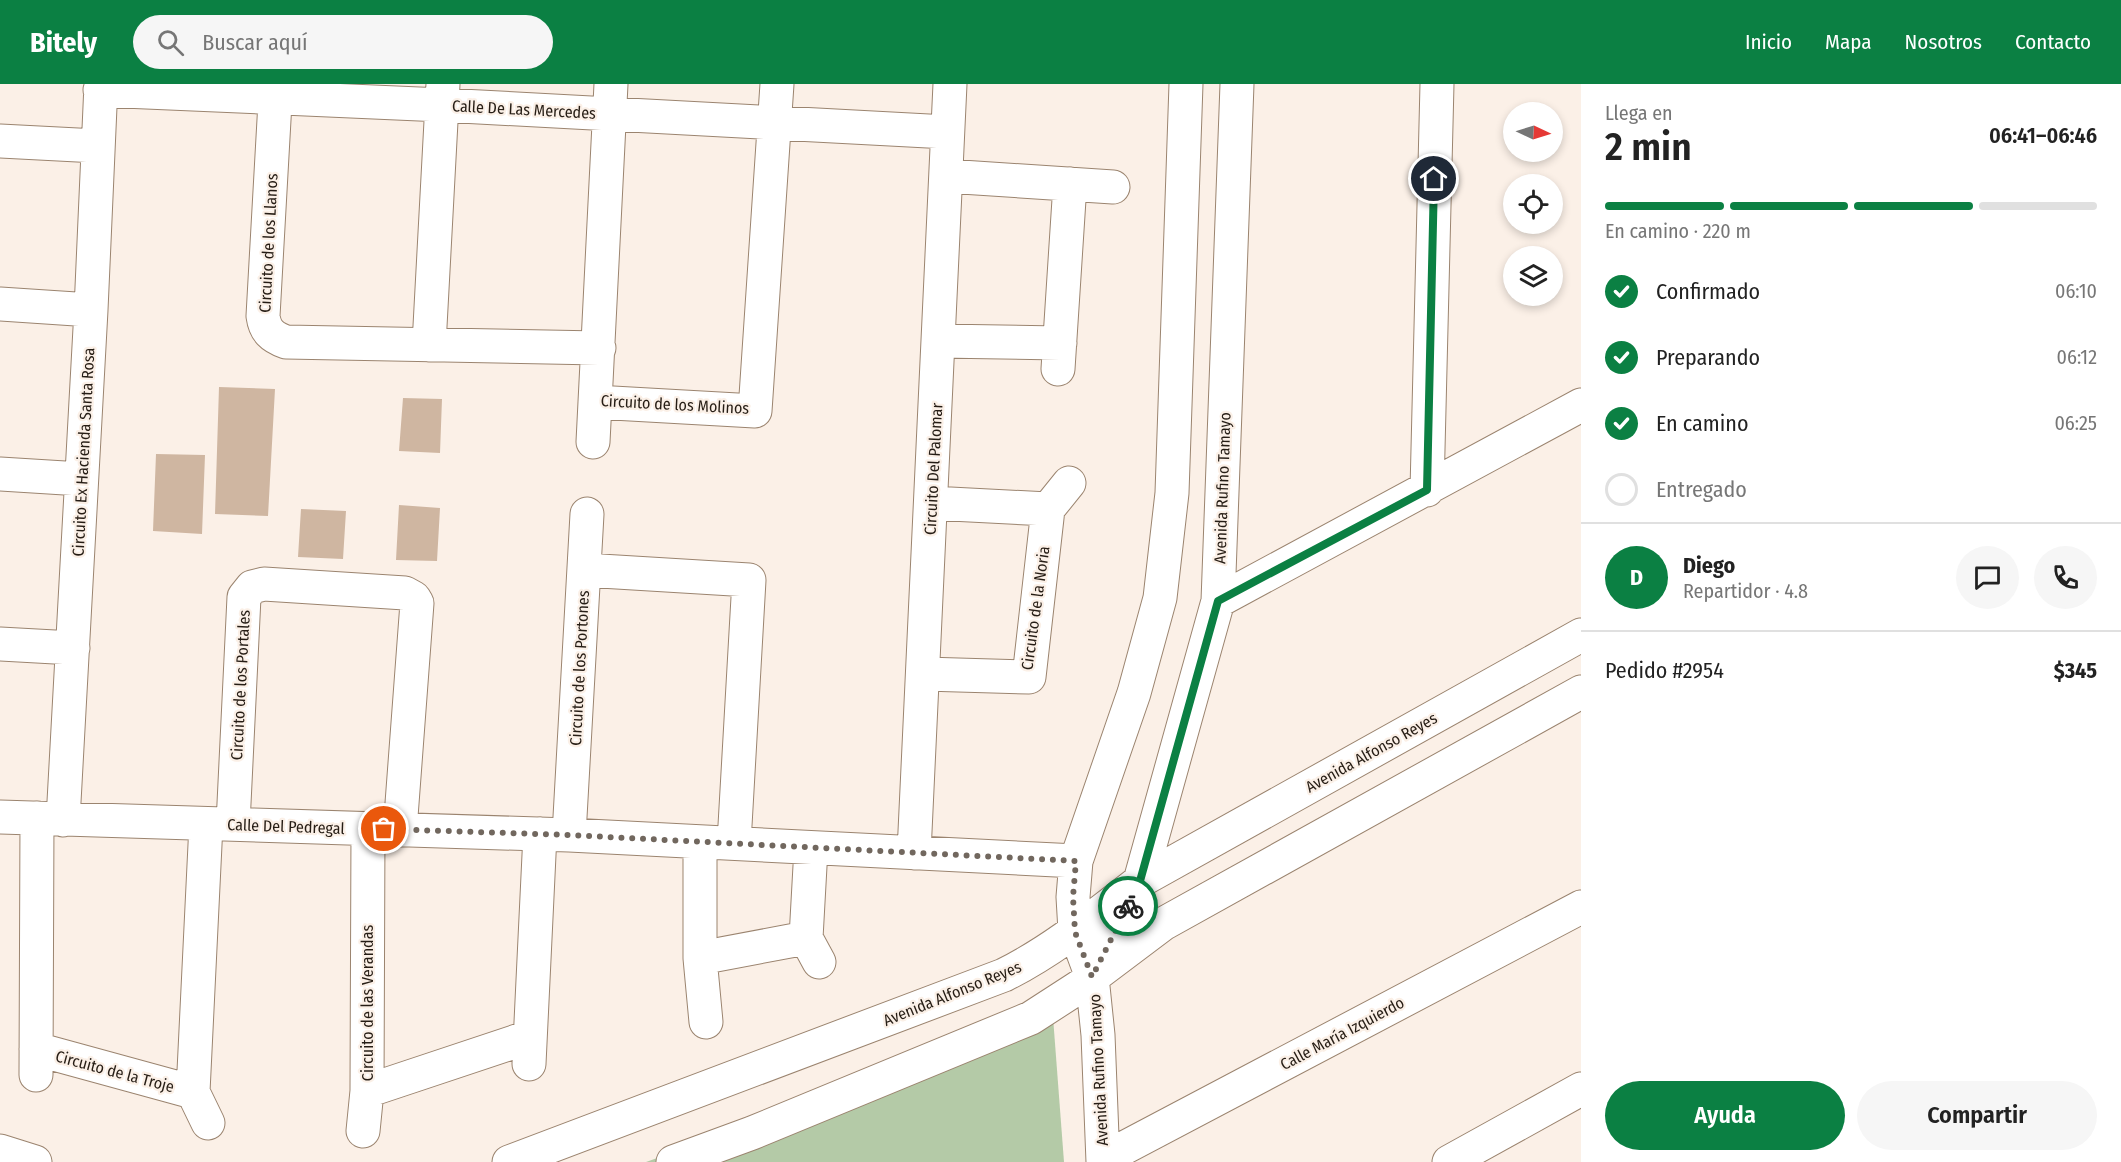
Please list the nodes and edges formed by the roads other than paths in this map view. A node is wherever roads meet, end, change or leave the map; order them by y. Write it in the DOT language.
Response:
graph roads {
  1 [pos="777,84"];
  2 [pos="950,84"];
  3 [pos="1186,84"];
  4 [pos="1237,84"];
  5 [pos="1437,84"];
  6 [pos="100,87"];
  7 [pos="276,90"];
  8 [pos="443,94"];
  9 [pos="611,99"];
  10 [pos="774,123"];
  11 [pos="948,132"];
  12 [pos="0,141"];
  13 [pos="97,146"];
  14 [pos="946,176"];
  15 [pos="1070,184"];
  16 [pos="1113,187"];
  17 [pos="0,304"];
  18 [pos="91,310"];
  19 [pos="939,341"];
  20 [pos="429,345"];
  21 [pos="599,348"];
  22 [pos="596,402"];
  23 [pos="1581,405"];
  24 [pos="593,442"];
  25 [pos="0,474"];
  26 [pos="81,479"];
  27 [pos="1069,483"];
  28 [pos="1427,490"];
  29 [pos="931,503"];
  30 [pos="1048,509"];
  31 [pos="587,514"];
  32 [pos="584,570"];
  33 [pos="1218,601"];
  34 [pos="1581,635"];
  35 [pos="0,644"];
  36 [pos="73,648"];
  37 [pos="924,674"];
  38 [pos="1581,692"];
  39 [pos="0,817"];
  40 [pos="50,819"];
  41 [pos="219,824"];
  42 [pos="368,829"];
  43 [pos="400,830"];
  44 [pos="554,835"];
  45 [pos="700,842"];
  46 [pos="734,843"];
  47 [pos="811,848"];
  48 [pos="914,853"];
  49 [pos="1076,861"];
  50 [pos="1140,881"];
  51 [pos="1581,907"];
  52 [pos="1075,932"];
  53 [pos="700,958"];
  54 [pos="1092,977"];
  55 [pos="1031,1018"];
  56 [pos="706,1022"];
  57 [pos="1098,1035"];
  58 [pos="1581,1089"];
  59 [pos="367,1091"];
  60 [pos="193,1092"];
  61 [pos="208,1123"];
  62 [pos="363,1131"];
  63 [pos="0,1151"];
  64 [pos="1103,1160"];
  65 [pos="35,1162"];
  66 [pos="509,1162"];
  67 [pos="673,1162"];
  68 [pos="1449,1162"];
  1 -- 10 [label="street, Circuito de los Molinos"];
  2 -- 11 [label="street, Circuito Del Palomar"];
  3 -- 49 [label="street, Avenida Rufino Tamayo"];
  4 -- 33 [label="street, Avenida Rufino Tamayo"];
  5 -- 28 [label="street"];
  6 -- 7 [label="street, Calle De Las Mercedes"];
  6 -- 13 [label="street, Circuito Ex Hacienda Santa Rosa"];
  7 -- 8 [label="street, Calle De Las Mercedes"];
  7 -- 20 [label="street, Circuito de los Llanos"];
  8 -- 9 [label="street, Calle De Las Mercedes"];
  8 -- 20 [label="street"];
  9 -- 10 [label="street, Calle De Las Mercedes"];
  9 -- 21 [label="street, Circuito de los Molinos"];
  10 -- 11 [label="street, Calle De Las Mercedes"];
  10 -- 22 [label="street, Circuito de los Molinos"];
  11 -- 14 [label="street, Circuito Del Palomar"];
  12 -- 13 [label="street"];
  13 -- 18 [label="street, Circuito Ex Hacienda Santa Rosa"];
  14 -- 15 [label="street"];
  14 -- 19 [label="street, Circuito Del Palomar"];
  15 -- 16 [label="street"];
  15 -- 19 [label="street"];
  17 -- 18 [label="street"];
  18 -- 26 [label="street, Circuito Ex Hacienda Santa Rosa"];
  19 -- 29 [label="street, Circuito Del Palomar"];
  20 -- 21 [label="street, Circuito de los Llanos"];
  21 -- 22 [label="street, Circuito de los Molinos"];
  22 -- 24 [label="street"];
  23 -- 28 [label="street"];
  25 -- 26 [label="street"];
  26 -- 36 [label="street, Circuito Ex Hacienda Santa Rosa"];
  27 -- 30 [label="street"];
  28 -- 33 [label="street"];
  29 -- 30 [label="street"];
  29 -- 37 [label="street, Circuito Del Palomar"];
  30 -- 37 [label="street, Circuito de la Noria"];
  31 -- 32 [label="street"];
  32 -- 44 [label="street, Circuito de los Portones"];
  32 -- 46 [label="street, Circuito de los Portones"];
  33 -- 50 [label="street, Avenida Rufino Tamayo"];
  34 -- 50 [label="street, Avenida Alfonso Reyes"];
  35 -- 36 [label="street"];
  36 -- 40 [label="street, Circuito Ex Hacienda Santa Rosa"];
  37 -- 48 [label="street, Circuito Del Palomar"];
  38 -- 54 [label="street"];
  39 -- 40 [label="street, Calle Del Pedregal"];
  40 -- 41 [label="street, Calle Del Pedregal"];
  40 -- 60 [label="street, Circuito de la Troje"];
  41 -- 42 [label="street, Calle Del Pedregal"];
  41 -- 43 [label="street, Circuito de los Portales"];
  41 -- 60 [label="street, Circuito de la Troje"];
  42 -- 43 [label="street, Calle Del Pedregal"];
  42 -- 59 [label="street, Circuito de las Verandas"];
  43 -- 44 [label="street, Calle Del Pedregal"];
  44 -- 45 [label="street, Calle Del Pedregal"];
  44 -- 59 [label="street, Circuito de las Verandas"];
  45 -- 46 [label="street, Calle Del Pedregal"];
  45 -- 53 [label="street"];
  46 -- 47 [label="street, Calle Del Pedregal"];
  47 -- 48 [label="street, Calle Del Pedregal"];
  47 -- 53 [label="street"];
  48 -- 49 [label="street, Calle Del Pedregal"];
  49 -- 52 [label="street, Avenida Rufino Tamayo"];
  50 -- 52 [label="street, Avenida Alfonso Reyes"];
  50 -- 54 [label="street, Avenida Rufino Tamayo"];
  51 -- 64 [label="street, Calle María Izquierdo"];
  52 -- 54 [label="street, Avenida Rufino Tamayo"];
  52 -- 66 [label="street, Avenida Alfonso Reyes"];
  53 -- 56 [label="street"];
  54 -- 55 [label="street"];
  54 -- 57 [label="street, Avenida Rufino Tamayo"];
  55 -- 57 [label="street"];
  55 -- 67 [label="street"];
  57 -- 64 [label="street, Avenida Rufino Tamayo"];
  58 -- 68 [label="street"];
  59 -- 62 [label="street"];
  60 -- 61 [label="street"];
  63 -- 65 [label="street"];
}
